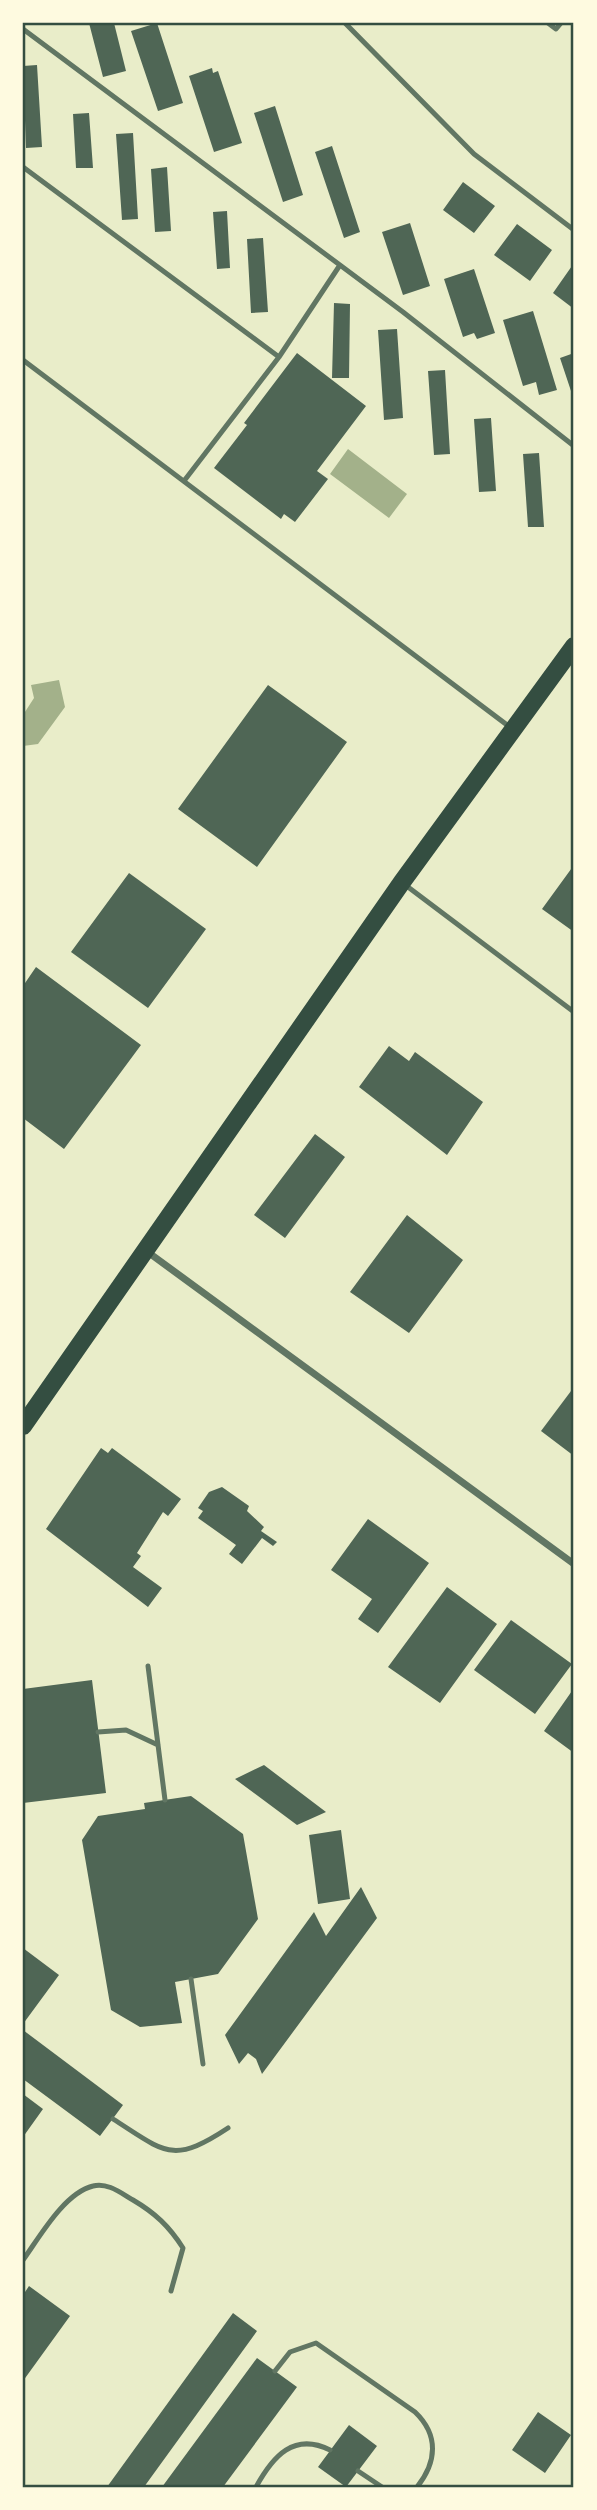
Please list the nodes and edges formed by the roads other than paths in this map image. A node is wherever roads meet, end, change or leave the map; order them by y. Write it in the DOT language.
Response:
graph roads {
  1 [pos="345,23"];
  2 [pos="548,23"];
  3 [pos="561,23"];
  4 [pos="23,29"];
  5 [pos="23,167"];
  6 [pos="574,230"];
  7 [pos="340,265"];
  8 [pos="279,357"];
  9 [pos="23,360"];
  10 [pos="574,446"];
  11 [pos="184,481"];
  12 [pos="574,646"];
  13 [pos="513,729"];
  14 [pos="402,882"];
  15 [pos="574,1012"];
  16 [pos="145,1250"];
  17 [pos="23,1426"];
  18 [pos="574,1564"];
  19 [pos="148,1666"];
  20 [pos="98,1732"];
  21 [pos="158,1745"];
  22 [pos="165,1800"];
  23 [pos="191,1979"];
  24 [pos="203,2064"];
  25 [pos="113,2119"];
  26 [pos="228,2128"];
  27 [pos="23,2260"];
  28 [pos="171,2291"];
  29 [pos="275,2371"];
  30 [pos="330,2450"];
  31 [pos="358,2471"];
  32 [pos="256,2487"];
  33 [pos="382,2487"];
  34 [pos="417,2487"];
  1 -- 6 [label="lane"];
  2 -- 3 [label="lane"];
  4 -- 7 [label="lane"];
  5 -- 8 [label="lane"];
  7 -- 8 [label="lane"];
  7 -- 10 [label="lane"];
  8 -- 11 [label="lane"];
  9 -- 11 [label="lane"];
  11 -- 13 [label="lane"];
  12 -- 13 [label="main road"];
  13 -- 14 [label="main road"];
  14 -- 15 [label="lane"];
  14 -- 16 [label="main road"];
  16 -- 17 [label="main road"];
  16 -- 18 [label="street"];
  19 -- 21 [label="lane"];
  20 -- 21 [label="lane"];
  21 -- 22 [label="lane"];
  23 -- 24 [label="lane"];
  25 -- 26 [label="lane"];
  27 -- 28 [label="lane"];
  29 -- 34 [label="lane"];
  30 -- 32 [label="lane"];
  31 -- 33 [label="lane"];
}
